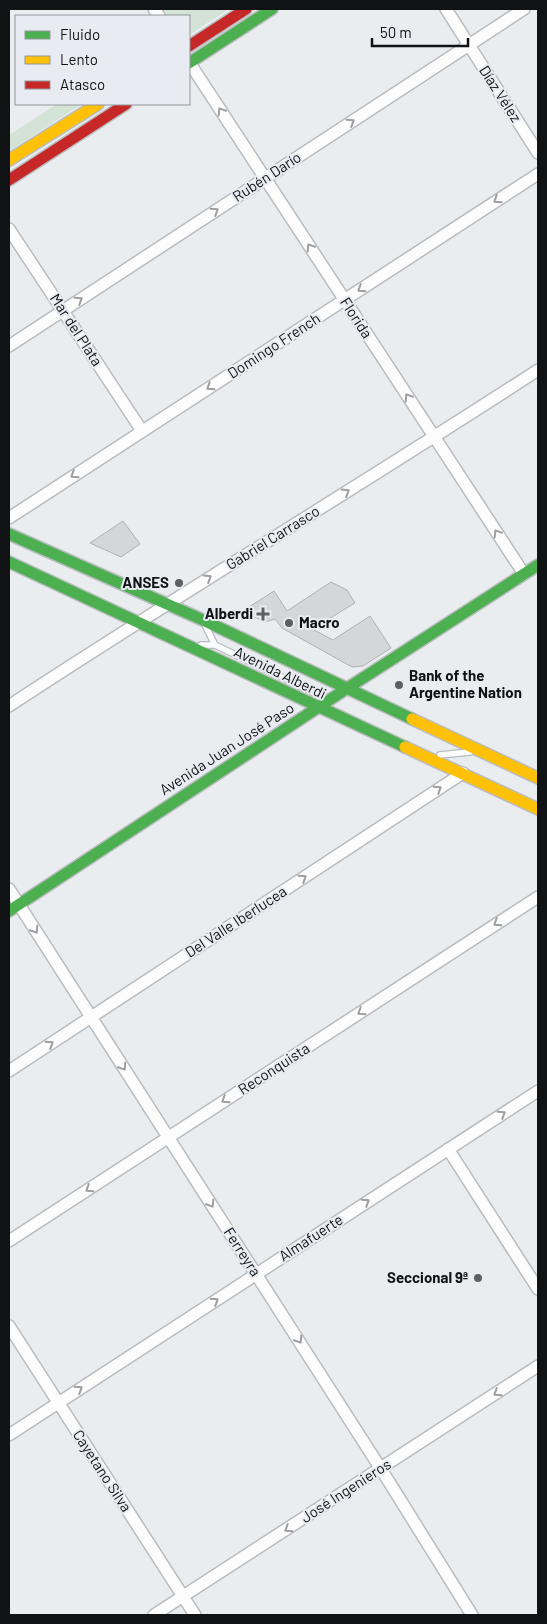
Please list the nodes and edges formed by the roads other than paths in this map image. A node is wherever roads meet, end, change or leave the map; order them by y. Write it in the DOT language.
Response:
graph roads {
  1 [pos="246,9"];
  2 [pos="272,9"];
  3 [pos="446,9"];
  4 [pos="524,9"];
  5 [pos="190,45"];
  6 [pos="469,45"];
  7 [pos="190,62"];
  8 [pos="190,65"];
  9 [pos="96,105"];
  10 [pos="124,105"];
  11 [pos="538,153"];
  12 [pos="9,160"];
  13 [pos="538,174"];
  14 [pos="265,178"];
  15 [pos="9,180"];
  16 [pos="9,229"];
  17 [pos="344,300"];
  18 [pos="63,311"];
  19 [pos="9,346"];
  20 [pos="538,370"];
  21 [pos="142,431"];
  22 [pos="434,437"];
  23 [pos="9,518"];
  24 [pos="9,534"];
  25 [pos="9,562"];
  26 [pos="538,565"];
  27 [pos="524,574"];
  28 [pos="167,604"];
  29 [pos="203,620"];
  30 [pos="137,622"];
  31 [pos="215,645"];
  32 [pos="189,646"];
  33 [pos="346,688"];
  34 [pos="327,705"];
  35 [pos="9,706"];
  36 [pos="344,710"];
  37 [pos="368,722"];
  38 [pos="479,751"];
  39 [pos="432,752"];
  40 [pos="440,755"];
  41 [pos="463,773"];
  42 [pos="538,778"];
  43 [pos="538,809"];
  44 [pos="9,889"];
  45 [pos="538,897"];
  46 [pos="14,908"];
  47 [pos="91,1017"];
  48 [pos="9,1071"];
  49 [pos="538,1091"];
  50 [pos="168,1137"];
  51 [pos="448,1149"];
  52 [pos="9,1241"];
  53 [pos="256,1274"];
  54 [pos="538,1289"];
  55 [pos="9,1326"];
  56 [pos="538,1366"];
  57 [pos="58,1403"];
  58 [pos="9,1435"];
  59 [pos="381,1469"];
  60 [pos="183,1597"];
  61 [pos="154,1615"];
  62 [pos="194,1615"];
  63 [pos="472,1615"];
  1 -- 5 [label="main road"];
  2 -- 7 [label="main road"];
  3 -- 6 [label="street, Díaz Vélez"];
  4 -- 6 [label="street, Rubén Darío"];
  6 -- 11 [label="street, Díaz Vélez"];
  14 -- 6 [label="street, Rubén Darío, one-way"];
  14 -- 8 [label="street, Florida, one-way"];
  9 -- 12 [label="main road"];
  10 -- 15 [label="main road"];
  13 -- 17 [label="street, Domingo French, one-way"];
  17 -- 14 [label="street, Florida, one-way"];
  18 -- 14 [label="street, Rubén Darío, one-way"];
  16 -- 18 [label="street, Mar del Plata"];
  17 -- 21 [label="street, Domingo French, one-way"];
  22 -- 17 [label="street, Florida, one-way"];
  18 -- 19 [label="street, Rubén Darío"];
  18 -- 21 [label="street, Mar del Plata"];
  20 -- 22 [label="street, Gabriel Carrasco"];
  21 -- 23 [label="street, Domingo French, one-way"];
  27 -- 22 [label="street, Florida, one-way"];
  28 -- 22 [label="street, Gabriel Carrasco, one-way"];
  24 -- 28 [label="main road, Avenida Alberdi"];
  25 -- 30 [label="main road, Avenida Alberdi"];
  26 -- 27 [label="main road, Avenida Juan José Paso"];
  27 -- 33 [label="main road, Avenida Juan José Paso"];
  28 -- 29 [label="main road, Avenida Alberdi"];
  28 -- 30 [label="street, Gabriel Carrasco"];
  29 -- 31 [label="lane"];
  29 -- 33 [label="main road, Avenida Alberdi"];
  30 -- 32 [label="main road, Avenida Alberdi"];
  30 -- 35 [label="street, Gabriel Carrasco"];
  31 -- 32 [label="lane"];
  31 -- 34 [label="lane"];
  32 -- 34 [label="main road, Avenida Alberdi"];
  33 -- 34 [label="main road, Avenida Juan José Paso"];
  33 -- 38 [label="main road, Avenida Alberdi"];
  34 -- 41 [label="main road, Avenida Alberdi"];
  34 -- 46 [label="main road, Avenida Juan José Paso"];
  36 -- 37 [label="lane"];
  38 -- 40 [label="lane"];
  38 -- 42 [label="main road, Avenida Alberdi"];
  39 -- 40 [label="lane"];
  40 -- 41 [label="lane"];
  41 -- 43 [label="main road, Avenida Alberdi"];
  47 -- 41 [label="street, Del Valle Iberlucea, one-way"];
  44 -- 46 [label="street, Ferreyra"];
  45 -- 50 [label="street, Reconquista, one-way"];
  46 -- 47 [label="street, Ferreyra, one-way"];
  48 -- 47 [label="street, Del Valle Iberlucea, one-way"];
  47 -- 50 [label="street, Ferreyra, one-way"];
  51 -- 49 [label="street, Almafuerte, one-way"];
  50 -- 52 [label="street, Reconquista, one-way"];
  50 -- 53 [label="street, Ferreyra, one-way"];
  53 -- 51 [label="street, Almafuerte, one-way"];
  51 -- 54 [label="street"];
  57 -- 53 [label="street, Almafuerte, one-way"];
  53 -- 59 [label="street, Ferreyra, one-way"];
  55 -- 57 [label="street, Cayetano Silva"];
  56 -- 59 [label="street, José Ingenieros, one-way"];
  57 -- 58 [label="street, Almafuerte"];
  57 -- 60 [label="street, Cayetano Silva"];
  59 -- 60 [label="street, José Ingenieros, one-way"];
  59 -- 63 [label="street, Ferreyra"];
  60 -- 61 [label="street, José Ingenieros"];
  60 -- 62 [label="street, Cayetano Silva"];
}
